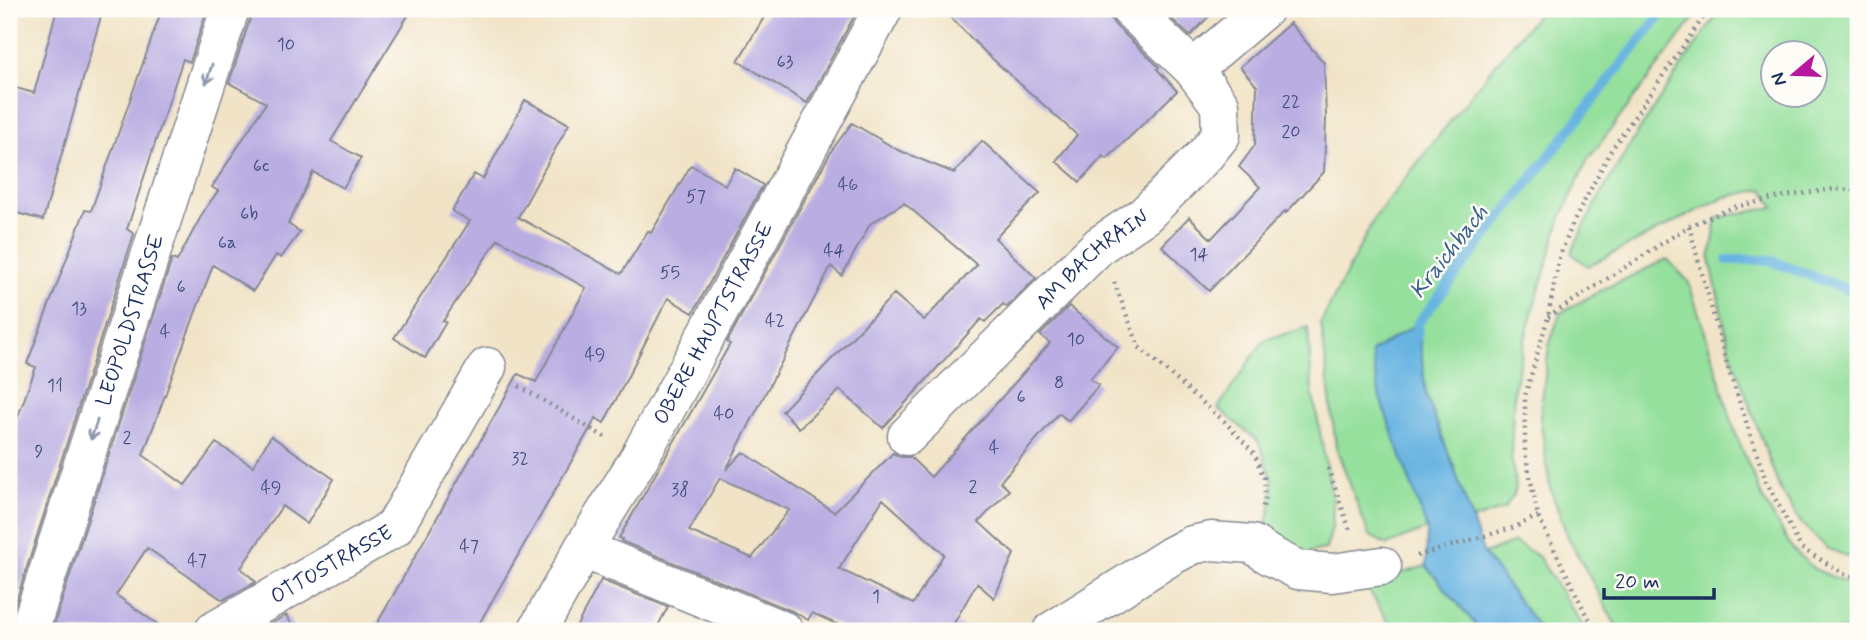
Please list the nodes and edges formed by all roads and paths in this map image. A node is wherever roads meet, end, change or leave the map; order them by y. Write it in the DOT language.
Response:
graph roads {
  1 [pos="230,9"];
  2 [pos="883,9"];
  3 [pos="1130,9"];
  4 [pos="1264,9"];
  5 [pos="1709,9"];
  6 [pos="1193,69"];
  7 [pos="1858,190"];
  8 [pos="1689,226"];
  9 [pos="1100,245"];
  10 [pos="1548,317"];
  11 [pos="487,367"];
  12 [pos="907,436"];
  13 [pos="639,458"];
  14 [pos="1328,468"];
  15 [pos="1538,516"];
  16 [pos="1252,544"];
  17 [pos="583,549"];
  18 [pos="1375,567"];
  19 [pos="1858,576"];
  20 [pos="29,631"];
  21 [pos="214,631"];
  22 [pos="537,631"];
  23 [pos="784,631"];
  24 [pos="1052,631"];
  25 [pos="1597,631"];
  1 -- 20 [label="street, LEOPOLDSTRASSE, one-way"];
  2 -- 13 [label="street, OBERE HAUPTSTRASSE"];
  3 -- 6 [label="street, AM BACHRAIN"];
  4 -- 6 [label="street"];
  5 -- 10 [label="path"];
  6 -- 9 [label="street, AM BACHRAIN"];
  7 -- 8 [label="path"];
  8 -- 10 [label="path"];
  8 -- 19 [label="path"];
  9 -- 12 [label="street, AM BACHRAIN"];
  9 -- 16 [label="path"];
  10 -- 15 [label="path"];
  11 -- 13 [label="path"];
  11 -- 21 [label="street, OTTOSTRASSE"];
  13 -- 17 [label="street, OBERE HAUPTSTRASSE"];
  14 -- 18 [label="path"];
  15 -- 18 [label="path"];
  15 -- 25 [label="path"];
  16 -- 18 [label="street"];
  16 -- 24 [label="street"];
  17 -- 22 [label="street, OBERE HAUPTSTRASSE"];
  17 -- 23 [label="street"];
}
